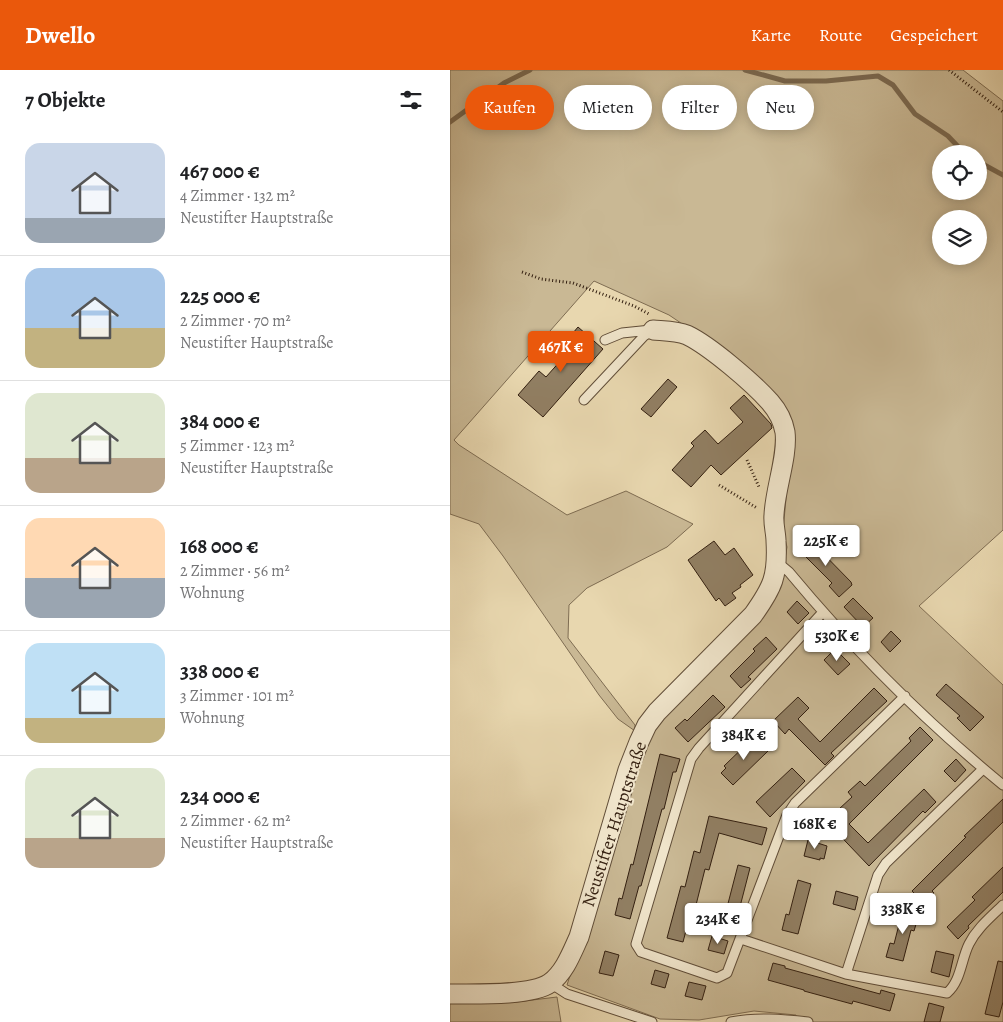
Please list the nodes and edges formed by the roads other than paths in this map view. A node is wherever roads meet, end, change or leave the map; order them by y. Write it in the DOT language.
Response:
graph roads {
  1 [pos="652,323"];
  2 [pos="606,340"];
  3 [pos="584,400"];
  4 [pos="777,565"];
  5 [pos="823,612"];
  6 [pos="905,696"];
  7 [pos="984,769"];
  8 [pos="1003,785"];
  9 [pos="1003,906"];
  10 [pos="741,939"];
  11 [pos="846,974"];
  12 [pos="550,983"];
  13 [pos="450,994"];
  14 [pos="652,1022"];
  15 [pos="731,1022"];
  16 [pos="808,1022"];
  1 -- 2 [label="lane"];
  1 -- 3 [label="lane"];
  1 -- 4 [label="street, Neustifter Hauptstraße"];
  4 -- 5 [label="lane"];
  4 -- 12 [label="street, Neustifter Hauptstraße"];
  5 -- 6 [label="lane"];
  5 -- 10 [label="lane"];
  6 -- 7 [label="lane"];
  6 -- 10 [label="lane"];
  7 -- 8 [label="lane"];
  7 -- 11 [label="lane"];
  9 -- 11 [label="lane"];
  10 -- 11 [label="lane"];
  12 -- 13 [label="street"];
  12 -- 14 [label="lane"];
  15 -- 16 [label="lane"];
}
